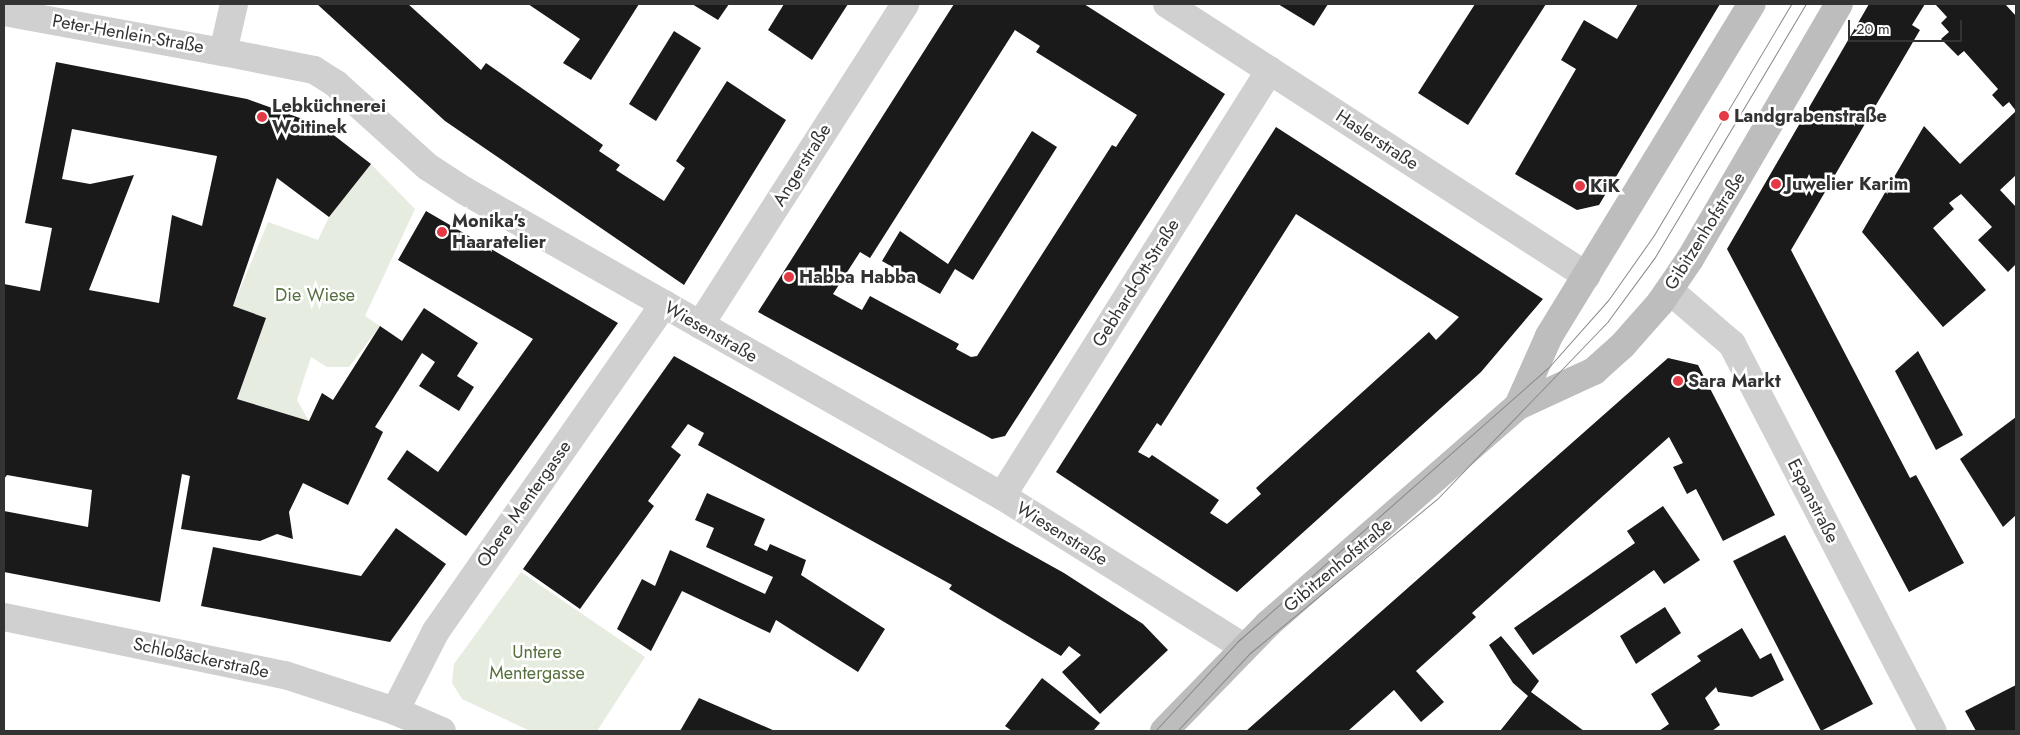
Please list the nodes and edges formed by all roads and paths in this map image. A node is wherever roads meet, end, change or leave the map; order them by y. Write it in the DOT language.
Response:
graph roads {
  1 [pos="234,4"];
  2 [pos="905,4"];
  3 [pos="1167,4"];
  4 [pos="1752,4"];
  5 [pos="1839,4"];
  6 [pos="4,12"];
  7 [pos="223,52"];
  8 [pos="1270,70"];
  9 [pos="1587,276"];
  10 [pos="1669,290"];
  11 [pos="664,304"];
  12 [pos="700,325"];
  13 [pos="1518,406"];
  14 [pos="1002,496"];
  15 [pos="4,617"];
  16 [pos="1244,647"];
  17 [pos="396,711"];
  18 [pos="442,731"];
  19 [pos="1164,731"];
  20 [pos="1933,731"];
  1 -- 7 [label="street"];
  2 -- 12 [label="street, Angerstraße"];
  3 -- 8 [label="street, Haslerstraße"];
  4 -- 9 [label="main road, Gibitzenhofstraße"];
  5 -- 10 [label="main road, Gibitzenhofstraße"];
  6 -- 7 [label="street, Peter-Henlein-Straße"];
  7 -- 11 [label="street, Wiesenstraße"];
  8 -- 9 [label="street, Haslerstraße"];
  8 -- 14 [label="street, Gebhard-Ott-Straße"];
  9 -- 13 [label="main road, Gibitzenhofstraße"];
  10 -- 13 [label="main road, Gibitzenhofstraße"];
  10 -- 20 [label="street, Espanstraße"];
  11 -- 12 [label="street, Wiesenstraße"];
  11 -- 17 [label="street, Obere Mentergasse"];
  12 -- 14 [label="street, Wiesenstraße"];
  13 -- 16 [label="main road, Gibitzenhofstraße"];
  14 -- 16 [label="street, Wiesenstraße"];
  15 -- 17 [label="street, Schloßäckerstraße"];
  16 -- 19 [label="main road, Gibitzenhofstraße"];
  17 -- 18 [label="street"];
}
